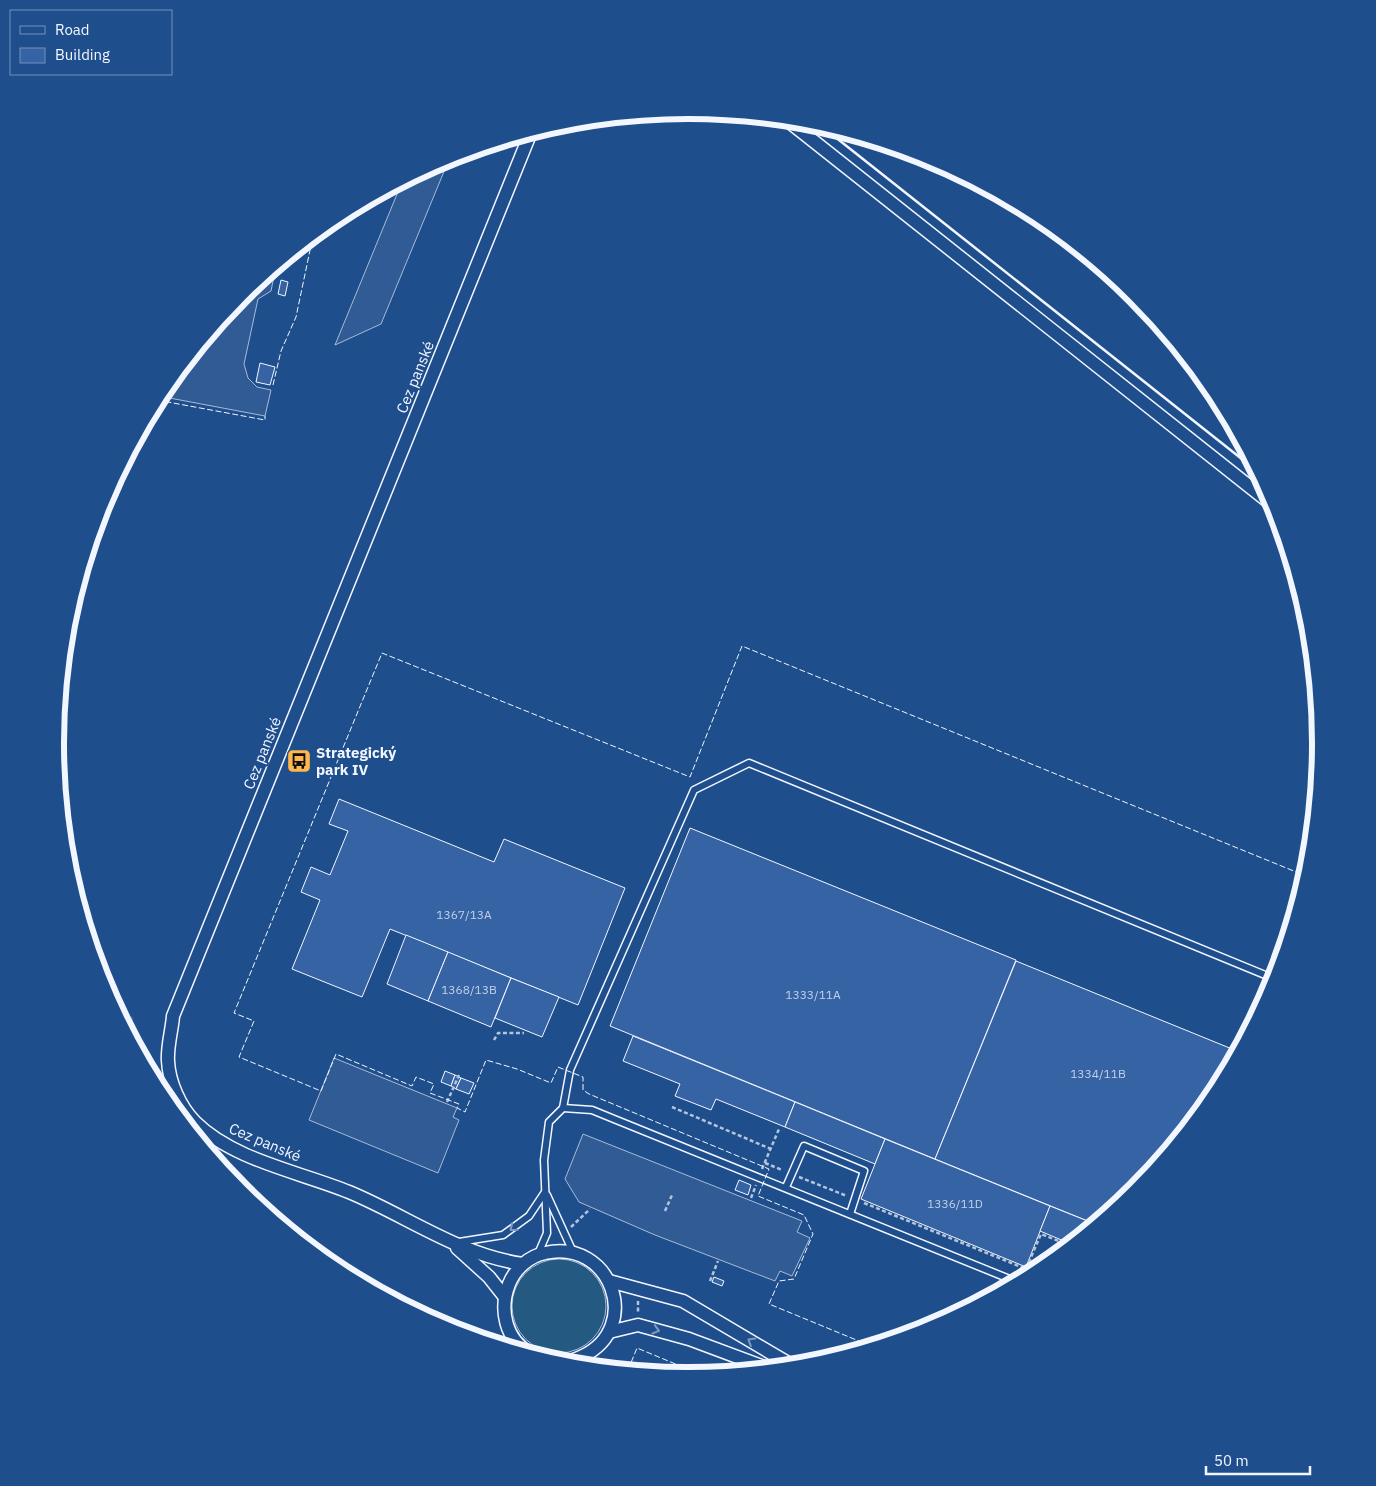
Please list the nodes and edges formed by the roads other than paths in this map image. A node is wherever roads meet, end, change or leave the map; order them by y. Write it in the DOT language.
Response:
graph roads {
  1 [pos="798,129"];
  2 [pos="528,140"];
  3 [pos="1261,496"];
  4 [pos="1267,976"];
  5 [pos="563,1108"];
  6 [pos="786,1187"];
  7 [pos="545,1192"];
  8 [pos="850,1214"];
  9 [pos="451,1243"];
  10 [pos="574,1252"];
  11 [pos="538,1254"];
  12 [pos="523,1264"];
  13 [pos="1009,1279"];
  14 [pos="610,1281"];
  15 [pos="504,1296"];
  16 [pos="609,1332"];
  17 [pos="519,1344"];
  18 [pos="582,1358"];
  19 [pos="782,1360"];
  20 [pos="755,1363"];
  1 -- 3 [label="street"];
  2 -- 9 [label="street, Cez panské"];
  4 -- 5 [label="lane"];
  5 -- 6 [label="lane"];
  5 -- 7 [label="lane"];
  6 -- 8 [label="lane"];
  6 -- 8 [label="lane"];
  7 -- 9 [label="lane, one-way"];
  7 -- 10 [label="lane"];
  7 -- 11 [label="lane"];
  8 -- 13 [label="lane"];
  9 -- 12 [label="street, Cez panské"];
  9 -- 15 [label="street, Cez panské"];
  10 -- 11 [label="street"];
  10 -- 14 [label="street"];
  11 -- 12 [label="street"];
  12 -- 15 [label="street"];
  14 -- 16 [label="street"];
  19 -- 14 [label="street, one-way"];
  15 -- 17 [label="street"];
  16 -- 18 [label="street"];
  16 -- 20 [label="street, one-way"];
}
